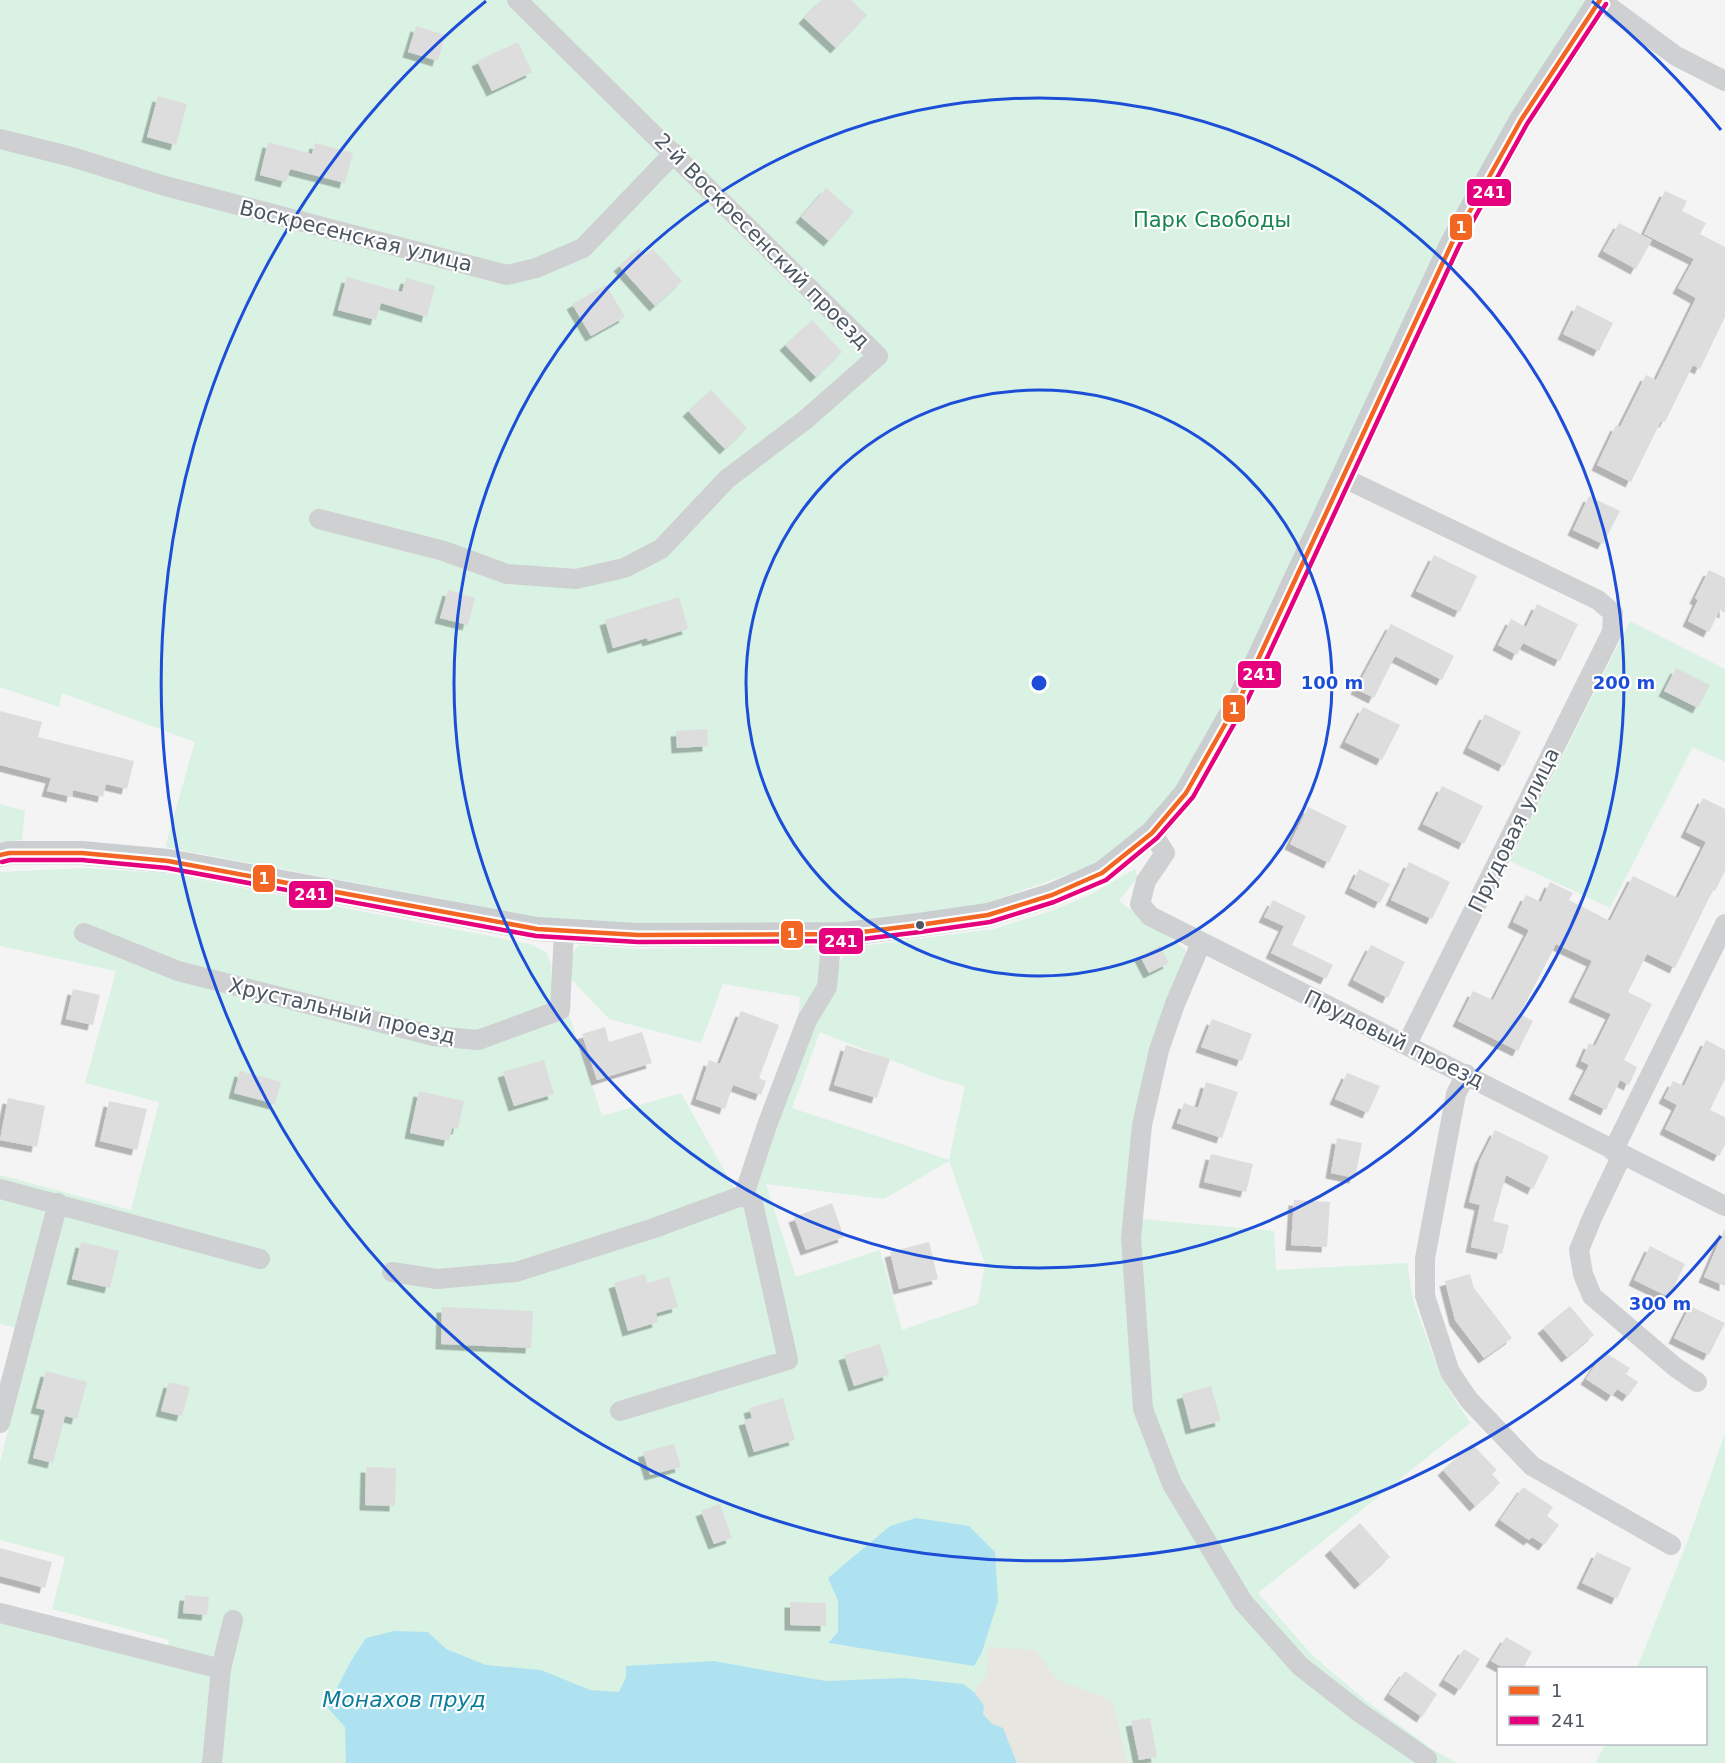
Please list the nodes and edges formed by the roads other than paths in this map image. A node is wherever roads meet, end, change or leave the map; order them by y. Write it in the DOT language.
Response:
graph roads {
  1 [pos="517,0"];
  2 [pos="1600,0"];
  3 [pos="1725,81"];
  4 [pos="0,139"];
  5 [pos="674,153"];
  6 [pos="1344,478"];
  7 [pos="318,519"];
  8 [pos="1152,832"];
  9 [pos="0,855"];
  10 [pos="1725,924"];
  11 [pos="564,931"];
  12 [pos="84,933"];
  13 [pos="827,935"];
  14 [pos="1201,944"];
  15 [pos="1407,1044"];
  16 [pos="1466,1074"];
  17 [pos="1618,1153"];
  18 [pos="0,1189"];
  19 [pos="744,1195"];
  20 [pos="58,1203"];
  21 [pos="1725,1206"];
  22 [pos="260,1259"];
  23 [pos="392,1272"];
  24 [pos="1697,1382"];
  25 [pos="620,1411"];
  26 [pos="0,1423"];
  27 [pos="1671,1545"];
  28 [pos="0,1613"];
  29 [pos="233,1620"];
  30 [pos="222,1670"];
  31 [pos="1427,1759"];
  32 [pos="212,1763"];
  1 -- 5 [label="street, 2-й Воскресенский проезд"];
  2 -- 3 [label="street"];
  2 -- 6 [label="main road"];
  4 -- 5 [label="street, Воскресенская улица"];
  5 -- 7 [label="street, 2-й Воскресенский проезд"];
  6 -- 8 [label="main road"];
  6 -- 15 [label="street, Прудовая улица"];
  8 -- 13 [label="main road"];
  8 -- 14 [label="street, Прудовый проезд"];
  9 -- 11 [label="main road"];
  10 -- 17 [label="street"];
  11 -- 12 [label="street, Хрустальный проезд"];
  11 -- 13 [label="main road"];
  13 -- 19 [label="street"];
  14 -- 15 [label="street, Прудовый проезд"];
  14 -- 31 [label="street"];
  15 -- 16 [label="street, Прудовый проезд"];
  16 -- 17 [label="street, Прудовый проезд"];
  16 -- 27 [label="street"];
  17 -- 21 [label="street, Прудовый проезд"];
  17 -- 24 [label="street"];
  18 -- 20 [label="street"];
  19 -- 23 [label="street"];
  19 -- 25 [label="street"];
  20 -- 22 [label="street"];
  20 -- 26 [label="street"];
  28 -- 30 [label="street"];
  29 -- 30 [label="street"];
  30 -- 32 [label="street"];
}
